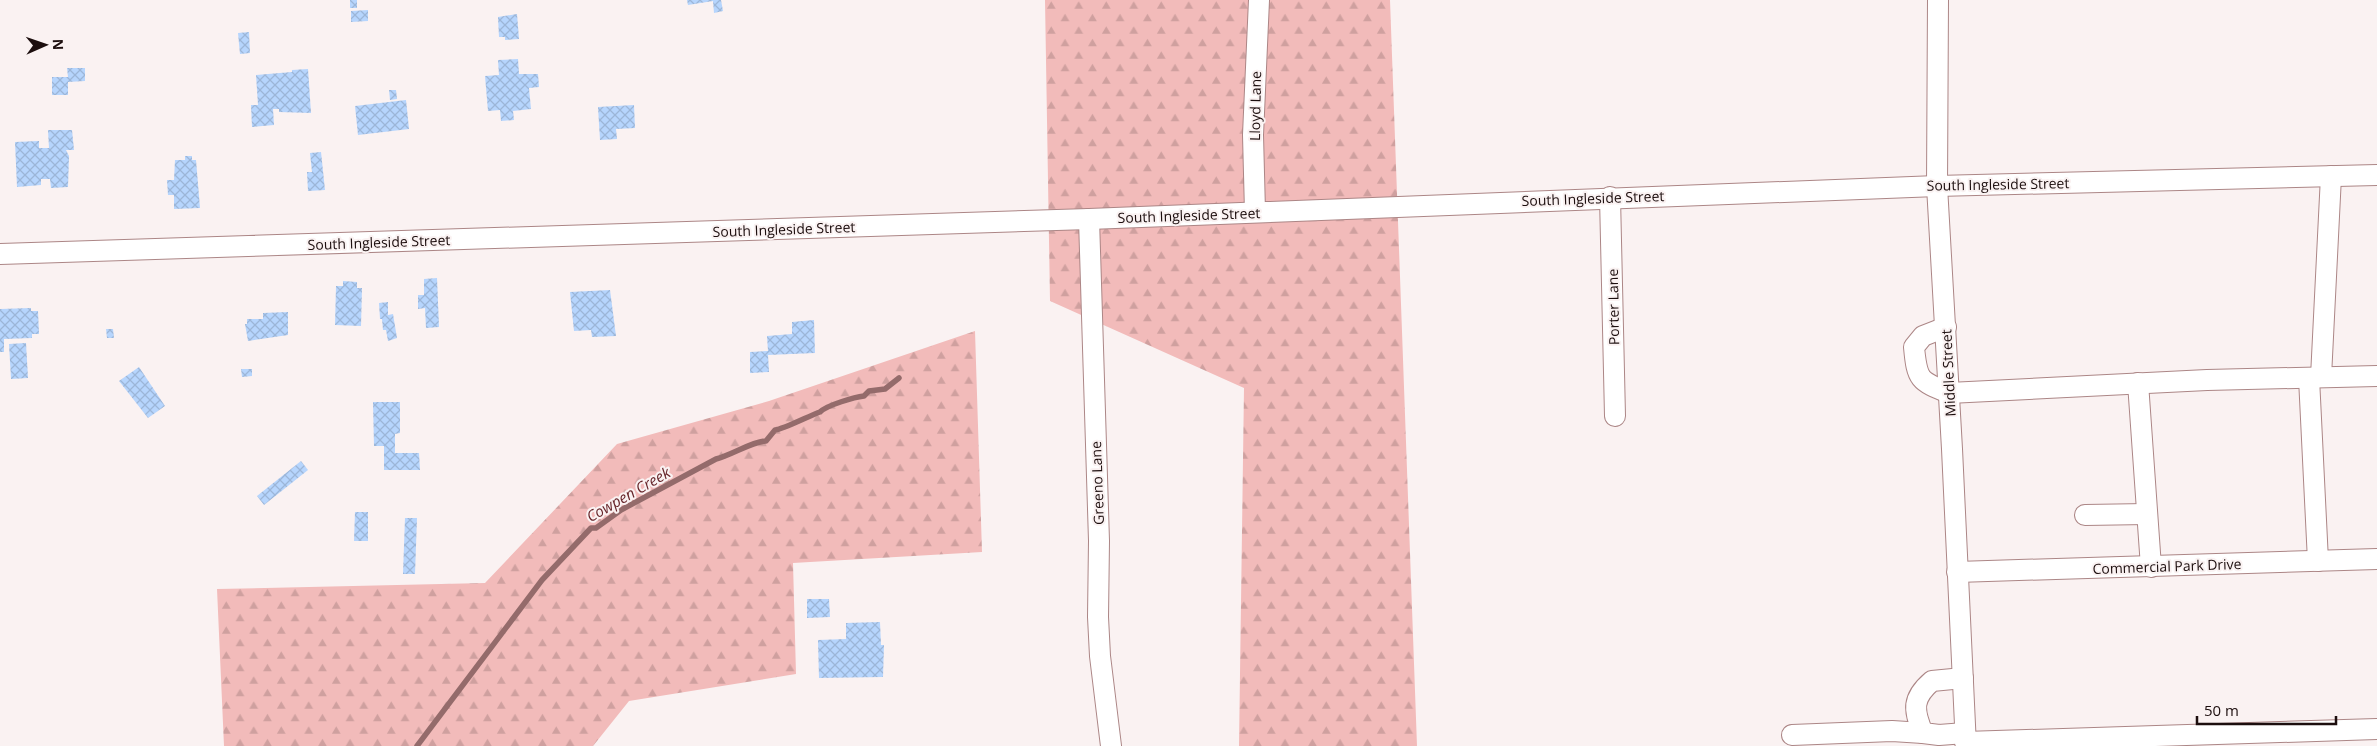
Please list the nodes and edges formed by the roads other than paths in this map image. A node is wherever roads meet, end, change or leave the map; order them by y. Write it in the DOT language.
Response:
graph roads {
  1 [pos="1259,0"];
  2 [pos="1938,0"];
  3 [pos="2377,175"];
  4 [pos="2331,176"];
  5 [pos="1937,186"];
  6 [pos="1610,197"];
  7 [pos="1256,212"];
  8 [pos="1089,219"];
  9 [pos="0,254"];
  10 [pos="1946,327"];
  11 [pos="2377,376"];
  12 [pos="2315,378"];
  13 [pos="2138,383"];
  14 [pos="1949,392"];
  15 [pos="1615,416"];
  16 [pos="2148,514"];
  17 [pos="2085,515"];
  18 [pos="2377,559"];
  19 [pos="2318,560"];
  20 [pos="2151,567"];
  21 [pos="1957,572"];
  22 [pos="1963,678"];
  23 [pos="2377,729"];
  24 [pos="1922,732"];
  25 [pos="1792,735"];
  26 [pos="1965,740"];
  27 [pos="2100,742"];
  28 [pos="1110,746"];
  1 -- 7 [label="street, Lloyd Lane"];
  2 -- 5 [label="street, Middle Street"];
  3 -- 4 [label="street, South Ingleside Street"];
  4 -- 5 [label="street, South Ingleside Street"];
  4 -- 12 [label="street"];
  5 -- 6 [label="street, South Ingleside Street"];
  5 -- 10 [label="street, Middle Street"];
  6 -- 7 [label="street, South Ingleside Street"];
  6 -- 15 [label="street, Porter Lane"];
  7 -- 8 [label="street, South Ingleside Street"];
  8 -- 9 [label="street, South Ingleside Street"];
  8 -- 28 [label="street, Greeno Lane"];
  10 -- 14 [label="street, Middle Street"];
  10 -- 14 [label="street"];
  11 -- 12 [label="street"];
  12 -- 13 [label="street"];
  12 -- 19 [label="street"];
  13 -- 14 [label="street"];
  13 -- 16 [label="street"];
  14 -- 21 [label="street, Middle Street"];
  16 -- 17 [label="street"];
  16 -- 20 [label="street"];
  18 -- 19 [label="street, Commercial Park Drive"];
  19 -- 20 [label="street, Commercial Park Drive"];
  20 -- 21 [label="street, Commercial Park Drive"];
  21 -- 22 [label="street, Middle Street"];
  22 -- 24 [label="street"];
  22 -- 26 [label="street, Middle Street"];
  23 -- 27 [label="street"];
  24 -- 25 [label="street"];
  24 -- 26 [label="street"];
  26 -- 27 [label="street"];
}
